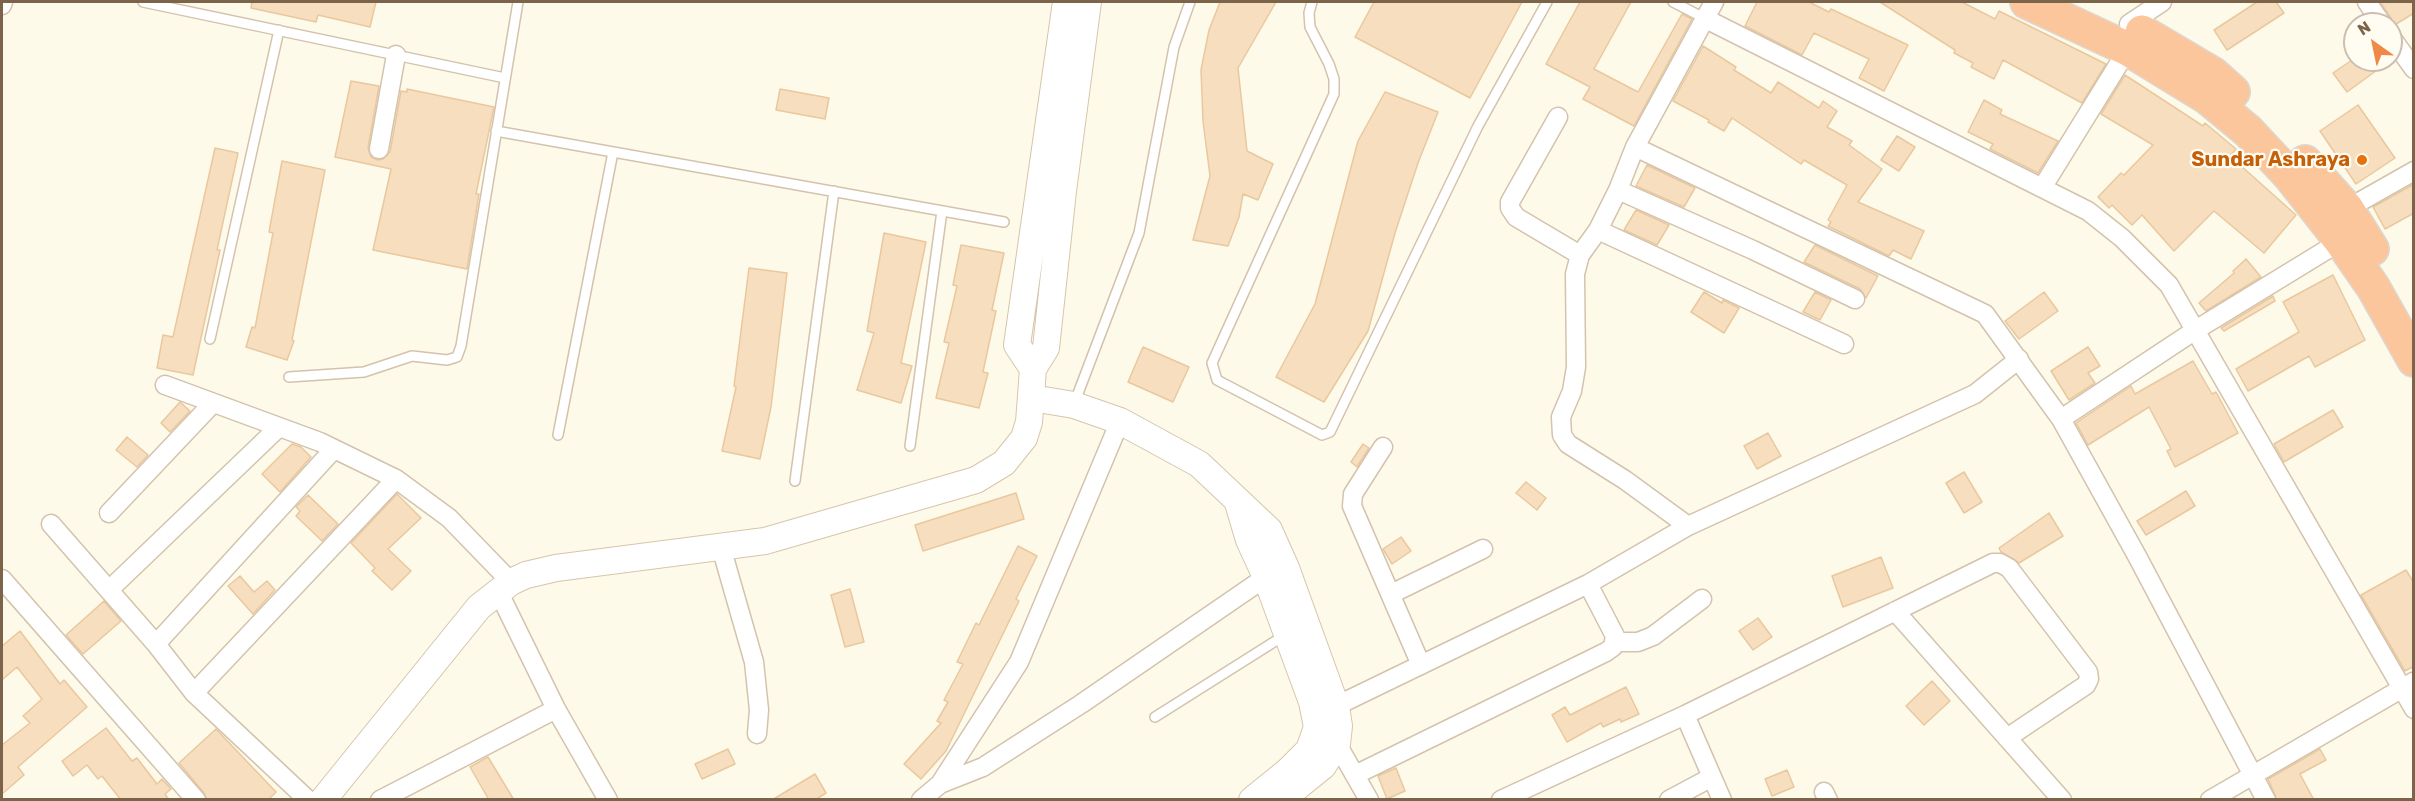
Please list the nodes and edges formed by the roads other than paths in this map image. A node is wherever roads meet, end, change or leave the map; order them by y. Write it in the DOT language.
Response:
graph roads {
  1 [pos="143,2"];
  2 [pos="518,2"];
  3 [pos="1066,2"];
  4 [pos="1088,2"];
  5 [pos="1190,2"];
  6 [pos="1312,2"];
  7 [pos="1547,2"];
  8 [pos="1673,2"];
  9 [pos="1714,2"];
  10 [pos="2027,2"];
  11 [pos="2084,2"];
  12 [pos="2162,2"];
  13 [pos="1706,19"];
  14 [pos="279,30"];
  15 [pos="2128,37"];
  16 [pos="2403,54"];
  17 [pos="396,55"];
  18 [pos="2413,69"];
  19 [pos="505,78"];
  20 [pos="1558,117"];
  21 [pos="496,131"];
  22 [pos="1635,147"];
  23 [pos="379,149"];
  24 [pos="613,152"];
  25 [pos="2414,171"];
  26 [pos="2042,188"];
  27 [pos="1618,189"];
  28 [pos="834,191"];
  29 [pos="942,211"];
  30 [pos="1004,222"];
  31 [pos="2344,225"];
  32 [pos="1598,230"];
  33 [pos="1580,255"];
  34 [pos="1855,299"];
  35 [pos="2414,316"];
  36 [pos="2194,331"];
  37 [pos="210,339"];
  38 [pos="1844,344"];
  39 [pos="2019,359"];
  40 [pos="2414,360"];
  41 [pos="1033,369"];
  42 [pos="289,377"];
  43 [pos="165,385"];
  44 [pos="1032,398"];
  45 [pos="213,403"];
  46 [pos="1074,405"];
  47 [pos="2061,419"];
  48 [pos="1119,421"];
  49 [pos="278,428"];
  50 [pos="558,435"];
  51 [pos="910,446"];
  52 [pos="1383,447"];
  53 [pos="334,449"];
  54 [pos="396,479"];
  55 [pos="795,481"];
  56 [pos="109,513"];
  57 [pos="51,524"];
  58 [pos="1688,526"];
  59 [pos="721,547"];
  60 [pos="1482,549"];
  61 [pos="1276,573"];
  62 [pos="2,579"];
  63 [pos="1588,584"];
  64 [pos="504,587"];
  65 [pos="109,590"];
  66 [pos="1391,594"];
  67 [pos="1702,599"];
  68 [pos="1895,611"];
  69 [pos="1287,634"];
  70 [pos="1615,642"];
  71 [pos="156,644"];
  72 [pos="1421,665"];
  73 [pos="2408,685"];
  74 [pos="194,693"];
  75 [pos="1336,706"];
  76 [pos="556,709"];
  77 [pos="2414,709"];
  78 [pos="1685,715"];
  79 [pos="1155,717"];
  80 [pos="1317,728"];
  81 [pos="757,734"];
  82 [pos="2007,738"];
  83 [pos="1336,744"];
  84 [pos="2253,774"];
  85 [pos="1355,775"];
  86 [pos="1712,777"];
  87 [pos="940,784"];
  88 [pos="196,800"];
  89 [pos="308,800"];
  90 [pos="323,800"];
  91 [pos="380,800"];
  92 [pos="608,800"];
  93 [pos="921,800"];
  94 [pos="1252,800"];
  95 [pos="1281,800"];
  96 [pos="1369,800"];
  97 [pos="1501,800"];
  98 [pos="1668,800"];
  99 [pos="1722,800"];
  100 [pos="2062,800"];
  101 [pos="2210,800"];
  102 [pos="2266,800"];
  1 -- 14 [label="lane"];
  2 -- 19 [label="lane"];
  3 -- 41 [label="street"];
  4 -- 41 [label="street"];
  5 -- 46 [label="lane"];
  6 -- 7 [label="lane"];
  8 -- 13 [label="lane"];
  9 -- 13 [label="street"];
  10 -- 15 [label="highway"];
  11 -- 15 [label="highway"];
  12 -- 15 [label="street"];
  13 -- 22 [label="street"];
  13 -- 26 [label="street"];
  14 -- 17 [label="lane"];
  14 -- 37 [label="lane"];
  15 -- 26 [label="street"];
  15 -- 31 [label="highway"];
  16 -- 18 [label="street"];
  17 -- 19 [label="lane"];
  17 -- 23 [label="street"];
  19 -- 21 [label="lane"];
  20 -- 33 [label="street"];
  21 -- 24 [label="lane"];
  21 -- 42 [label="lane"];
  22 -- 27 [label="street"];
  22 -- 39 [label="street"];
  24 -- 28 [label="lane"];
  24 -- 50 [label="lane"];
  25 -- 31 [label="street"];
  26 -- 36 [label="street"];
  27 -- 32 [label="street"];
  27 -- 34 [label="street"];
  28 -- 29 [label="lane"];
  28 -- 55 [label="lane"];
  29 -- 30 [label="lane"];
  29 -- 51 [label="lane"];
  31 -- 35 [label="highway"];
  31 -- 36 [label="street"];
  31 -- 40 [label="highway"];
  32 -- 33 [label="street"];
  32 -- 38 [label="street"];
  33 -- 58 [label="street"];
  36 -- 47 [label="street"];
  36 -- 73 [label="street"];
  39 -- 47 [label="street"];
  39 -- 58 [label="street"];
  41 -- 44 [label="street"];
  43 -- 45 [label="street"];
  44 -- 46 [label="street"];
  44 -- 59 [label="street"];
  45 -- 49 [label="street"];
  45 -- 56 [label="street"];
  46 -- 48 [label="street"];
  47 -- 84 [label="street"];
  48 -- 61 [label="street"];
  48 -- 87 [label="street"];
  49 -- 53 [label="street"];
  49 -- 65 [label="street"];
  52 -- 66 [label="street"];
  53 -- 54 [label="street"];
  53 -- 71 [label="street"];
  54 -- 64 [label="street"];
  54 -- 74 [label="street"];
  57 -- 65 [label="street"];
  58 -- 63 [label="street"];
  59 -- 64 [label="street"];
  59 -- 81 [label="street"];
  60 -- 66 [label="street"];
  61 -- 69 [label="street"];
  61 -- 75 [label="street"];
  61 -- 87 [label="street"];
  62 -- 88 [label="street"];
  63 -- 70 [label="street"];
  63 -- 72 [label="street"];
  64 -- 76 [label="street"];
  64 -- 90 [label="street"];
  65 -- 71 [label="street"];
  66 -- 72 [label="street"];
  67 -- 70 [label="street"];
  68 -- 78 [label="street"];
  68 -- 82 [label="street"];
  68 -- 82 [label="street"];
  69 -- 79 [label="lane"];
  69 -- 80 [label="street"];
  70 -- 85 [label="street"];
  71 -- 74 [label="street"];
  72 -- 75 [label="street"];
  73 -- 77 [label="street"];
  73 -- 84 [label="street"];
  74 -- 89 [label="street"];
  75 -- 83 [label="street"];
  76 -- 91 [label="street"];
  76 -- 92 [label="street"];
  78 -- 86 [label="street"];
  78 -- 97 [label="street"];
  80 -- 83 [label="street"];
  80 -- 94 [label="street"];
  82 -- 100 [label="street"];
  83 -- 85 [label="street"];
  83 -- 95 [label="street"];
  84 -- 101 [label="street"];
  84 -- 102 [label="street"];
  85 -- 96 [label="street"];
  86 -- 98 [label="street"];
  86 -- 99 [label="street"];
  87 -- 93 [label="street"];
}
